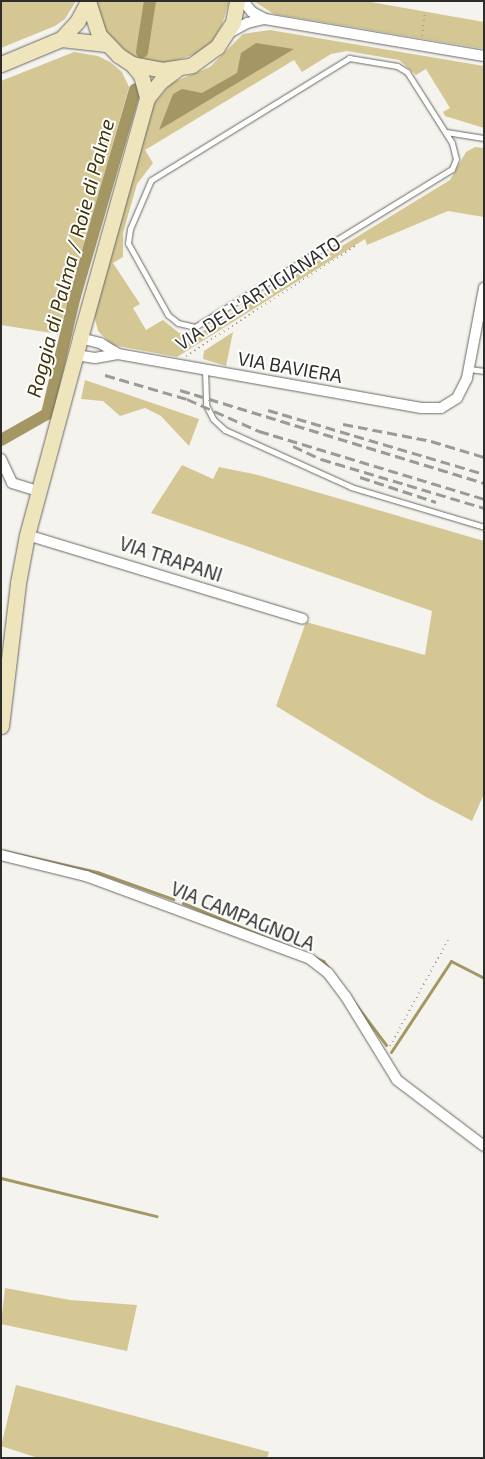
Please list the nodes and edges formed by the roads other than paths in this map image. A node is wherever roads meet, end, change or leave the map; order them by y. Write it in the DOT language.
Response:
graph roads {
  1 [pos="88,1"];
  2 [pos="237,1"];
  3 [pos="243,1"];
  4 [pos="264,19"];
  5 [pos="226,35"];
  6 [pos="61,39"];
  7 [pos="106,44"];
  8 [pos="484,56"];
  9 [pos="1,64"];
  10 [pos="132,64"];
  11 [pos="177,69"];
  12 [pos="147,98"];
  13 [pos="446,132"];
  14 [pos="484,138"];
  15 [pos="484,288"];
  16 [pos="80,338"];
  17 [pos="118,354"];
  18 [pos="76,355"];
  19 [pos="205,369"];
  20 [pos="470,369"];
  21 [pos="484,371"];
  22 [pos="1,459"];
  23 [pos="39,491"];
  24 [pos="484,528"];
  25 [pos="28,534"];
  26 [pos="303,620"];
  27 [pos="1,726"];
  28 [pos="1,855"];
  29 [pos="484,1146"];
  1 -- 6 [label="street"];
  1 -- 7 [label="street"];
  2 -- 5 [label="street"];
  3 -- 4 [label="street"];
  4 -- 5 [label="street"];
  4 -- 8 [label="street"];
  5 -- 11 [label="street"];
  6 -- 7 [label="street"];
  6 -- 9 [label="street"];
  7 -- 10 [label="street"];
  10 -- 11 [label="street"];
  10 -- 12 [label="street"];
  11 -- 12 [label="street"];
  12 -- 16 [label="street"];
  13 -- 13 [label="lane"];
  13 -- 14 [label="lane"];
  15 -- 20 [label="street"];
  16 -- 17 [label="street, VIA BAVIERA"];
  16 -- 18 [label="street"];
  17 -- 18 [label="street, VIA BAVIERA"];
  17 -- 19 [label="street, VIA BAVIERA"];
  18 -- 23 [label="street"];
  19 -- 20 [label="street, VIA BAVIERA"];
  19 -- 24 [label="lane"];
  20 -- 21 [label="lane"];
  22 -- 23 [label="street"];
  23 -- 25 [label="street"];
  25 -- 26 [label="street, VIA TRAPANI"];
  25 -- 27 [label="street"];
  28 -- 29 [label="street, VIA CAMPAGNOLA"];
}
